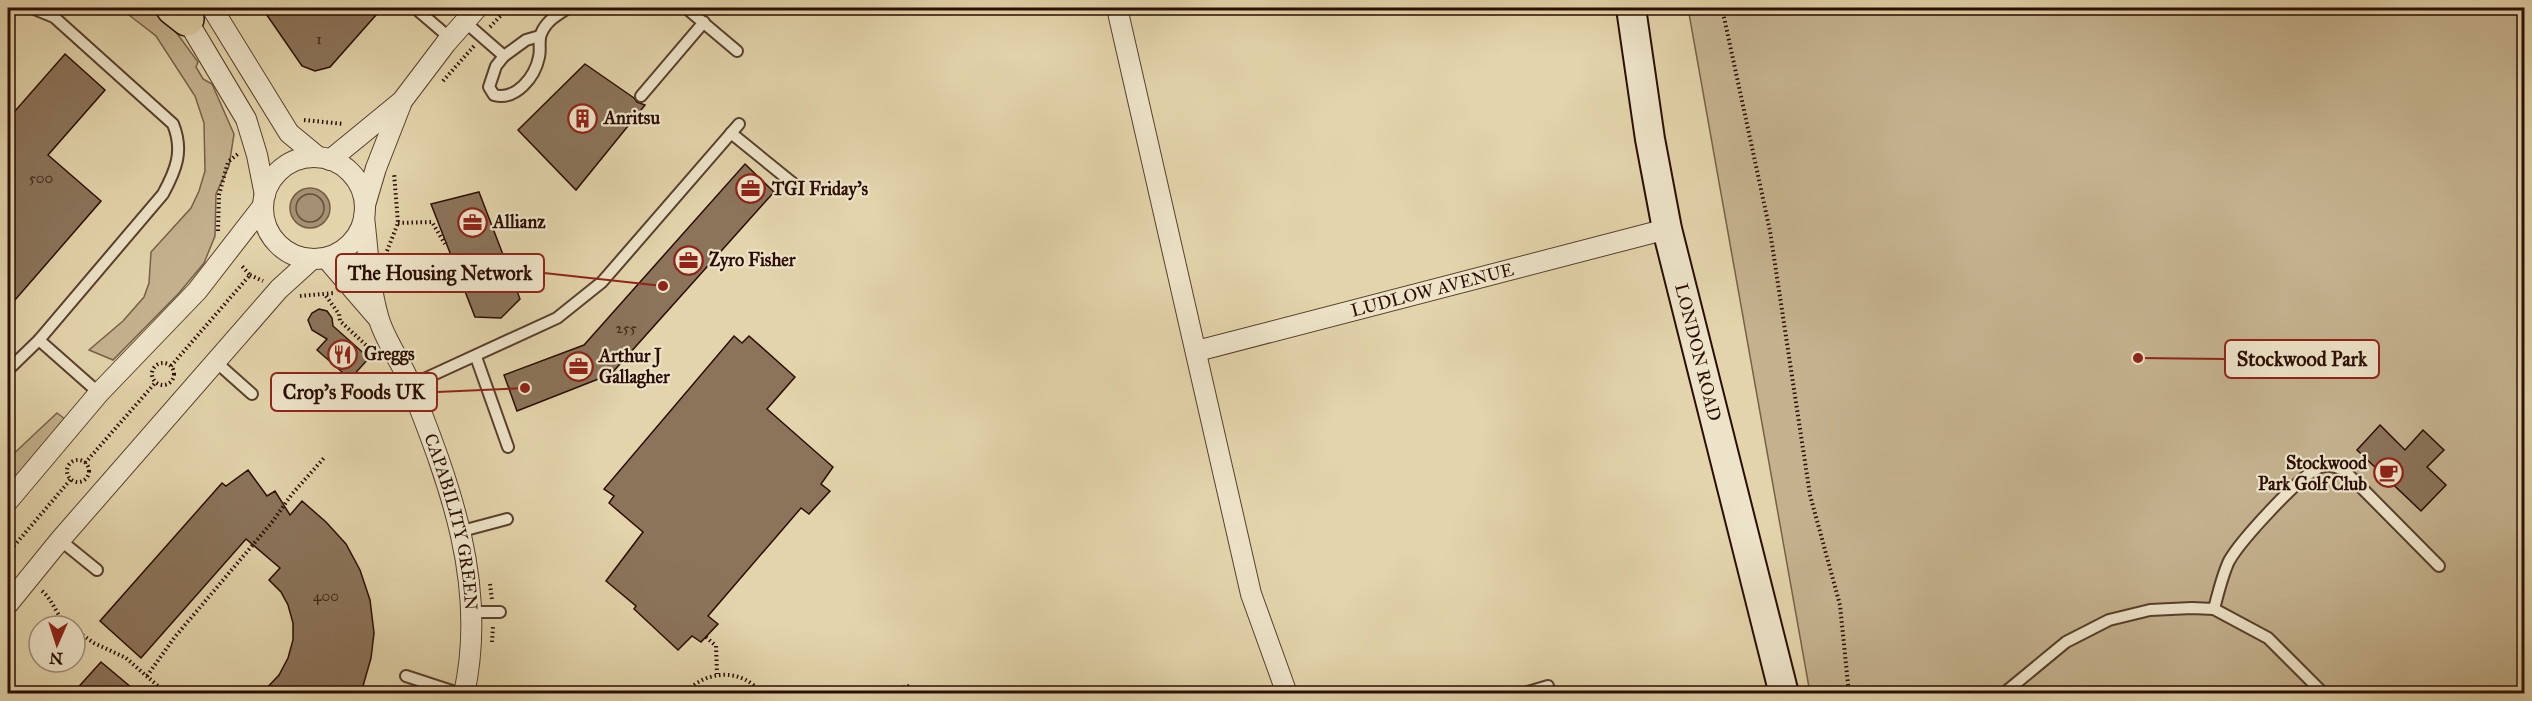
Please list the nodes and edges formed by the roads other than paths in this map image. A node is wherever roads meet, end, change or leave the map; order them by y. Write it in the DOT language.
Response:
graph roads {
  1 [pos="32,8"];
  2 [pos="415,8"];
  3 [pos="568,8"];
  4 [pos="686,8"];
  5 [pos="1117,8"];
  6 [pos="1631,8"];
  7 [pos="188,10"];
  8 [pos="471,15"];
  9 [pos="704,22"];
  10 [pos="540,36"];
  11 [pos="450,38"];
  12 [pos="737,51"];
  13 [pos="504,56"];
  14 [pos="641,96"];
  15 [pos="402,101"];
  16 [pos="740,124"];
  17 [pos="731,133"];
  18 [pos="324,158"];
  19 [pos="795,185"];
  20 [pos="264,200"];
  21 [pos="365,211"];
  22 [pos="1667,229"];
  23 [pos="319,258"];
  24 [pos="378,318"];
  25 [pos="39,340"];
  26 [pos="1197,351"];
  27 [pos="476,357"];
  28 [pos="216,362"];
  29 [pos="8,370"];
  30 [pos="411,385"];
  31 [pos="99,393"];
  32 [pos="252,394"];
  33 [pos="508,447"];
  34 [pos="8,501"];
  35 [pos="507,519"];
  36 [pos="462,531"];
  37 [pos="60,540"];
  38 [pos="2439,566"];
  39 [pos="97,570"];
  40 [pos="8,604"];
  41 [pos="2214,609"];
  42 [pos="471,612"];
  43 [pos="497,612"];
  44 [pos="406,676"];
  45 [pos="463,693"];
  46 [pos="1287,693"];
  47 [pos="1521,693"];
  48 [pos="1550,693"];
  49 [pos="1784,693"];
  50 [pos="2003,693"];
  51 [pos="2324,693"];
  1 -- 25 [label="lane"];
  2 -- 11 [label="lane"];
  3 -- 10 [label="lane"];
  4 -- 9 [label="lane"];
  5 -- 26 [label="street"];
  6 -- 22 [label="street, LONDON ROAD"];
  7 -- 18 [label="street"];
  7 -- 20 [label="street"];
  8 -- 11 [label="street"];
  8 -- 13 [label="lane"];
  9 -- 12 [label="lane"];
  9 -- 14 [label="lane"];
  10 -- 13 [label="lane"];
  10 -- 13 [label="lane"];
  11 -- 15 [label="street"];
  15 -- 18 [label="street"];
  15 -- 21 [label="street"];
  16 -- 17 [label="lane"];
  17 -- 19 [label="lane"];
  17 -- 27 [label="lane"];
  18 -- 20 [label="street"];
  18 -- 21 [label="street"];
  20 -- 23 [label="street"];
  20 -- 31 [label="street"];
  21 -- 23 [label="street"];
  21 -- 24 [label="street, CAPABILITY GREEN"];
  22 -- 26 [label="street, LUDLOW AVENUE"];
  22 -- 49 [label="street, LONDON ROAD"];
  23 -- 24 [label="street"];
  23 -- 28 [label="street"];
  24 -- 30 [label="street, CAPABILITY GREEN"];
  25 -- 29 [label="lane"];
  25 -- 31 [label="lane"];
  26 -- 46 [label="street"];
  27 -- 30 [label="lane"];
  27 -- 33 [label="lane"];
  28 -- 32 [label="lane"];
  28 -- 37 [label="street"];
  30 -- 36 [label="street, CAPABILITY GREEN"];
  31 -- 34 [label="street"];
  35 -- 36 [label="lane"];
  36 -- 42 [label="street, CAPABILITY GREEN"];
  37 -- 39 [label="lane"];
  37 -- 40 [label="street"];
  38 -- 41 [label="lane"];
  41 -- 50 [label="lane"];
  41 -- 51 [label="lane"];
  42 -- 43 [label="lane"];
  42 -- 45 [label="street, CAPABILITY GREEN"];
  44 -- 45 [label="lane"];
  47 -- 48 [label="lane"];
}
